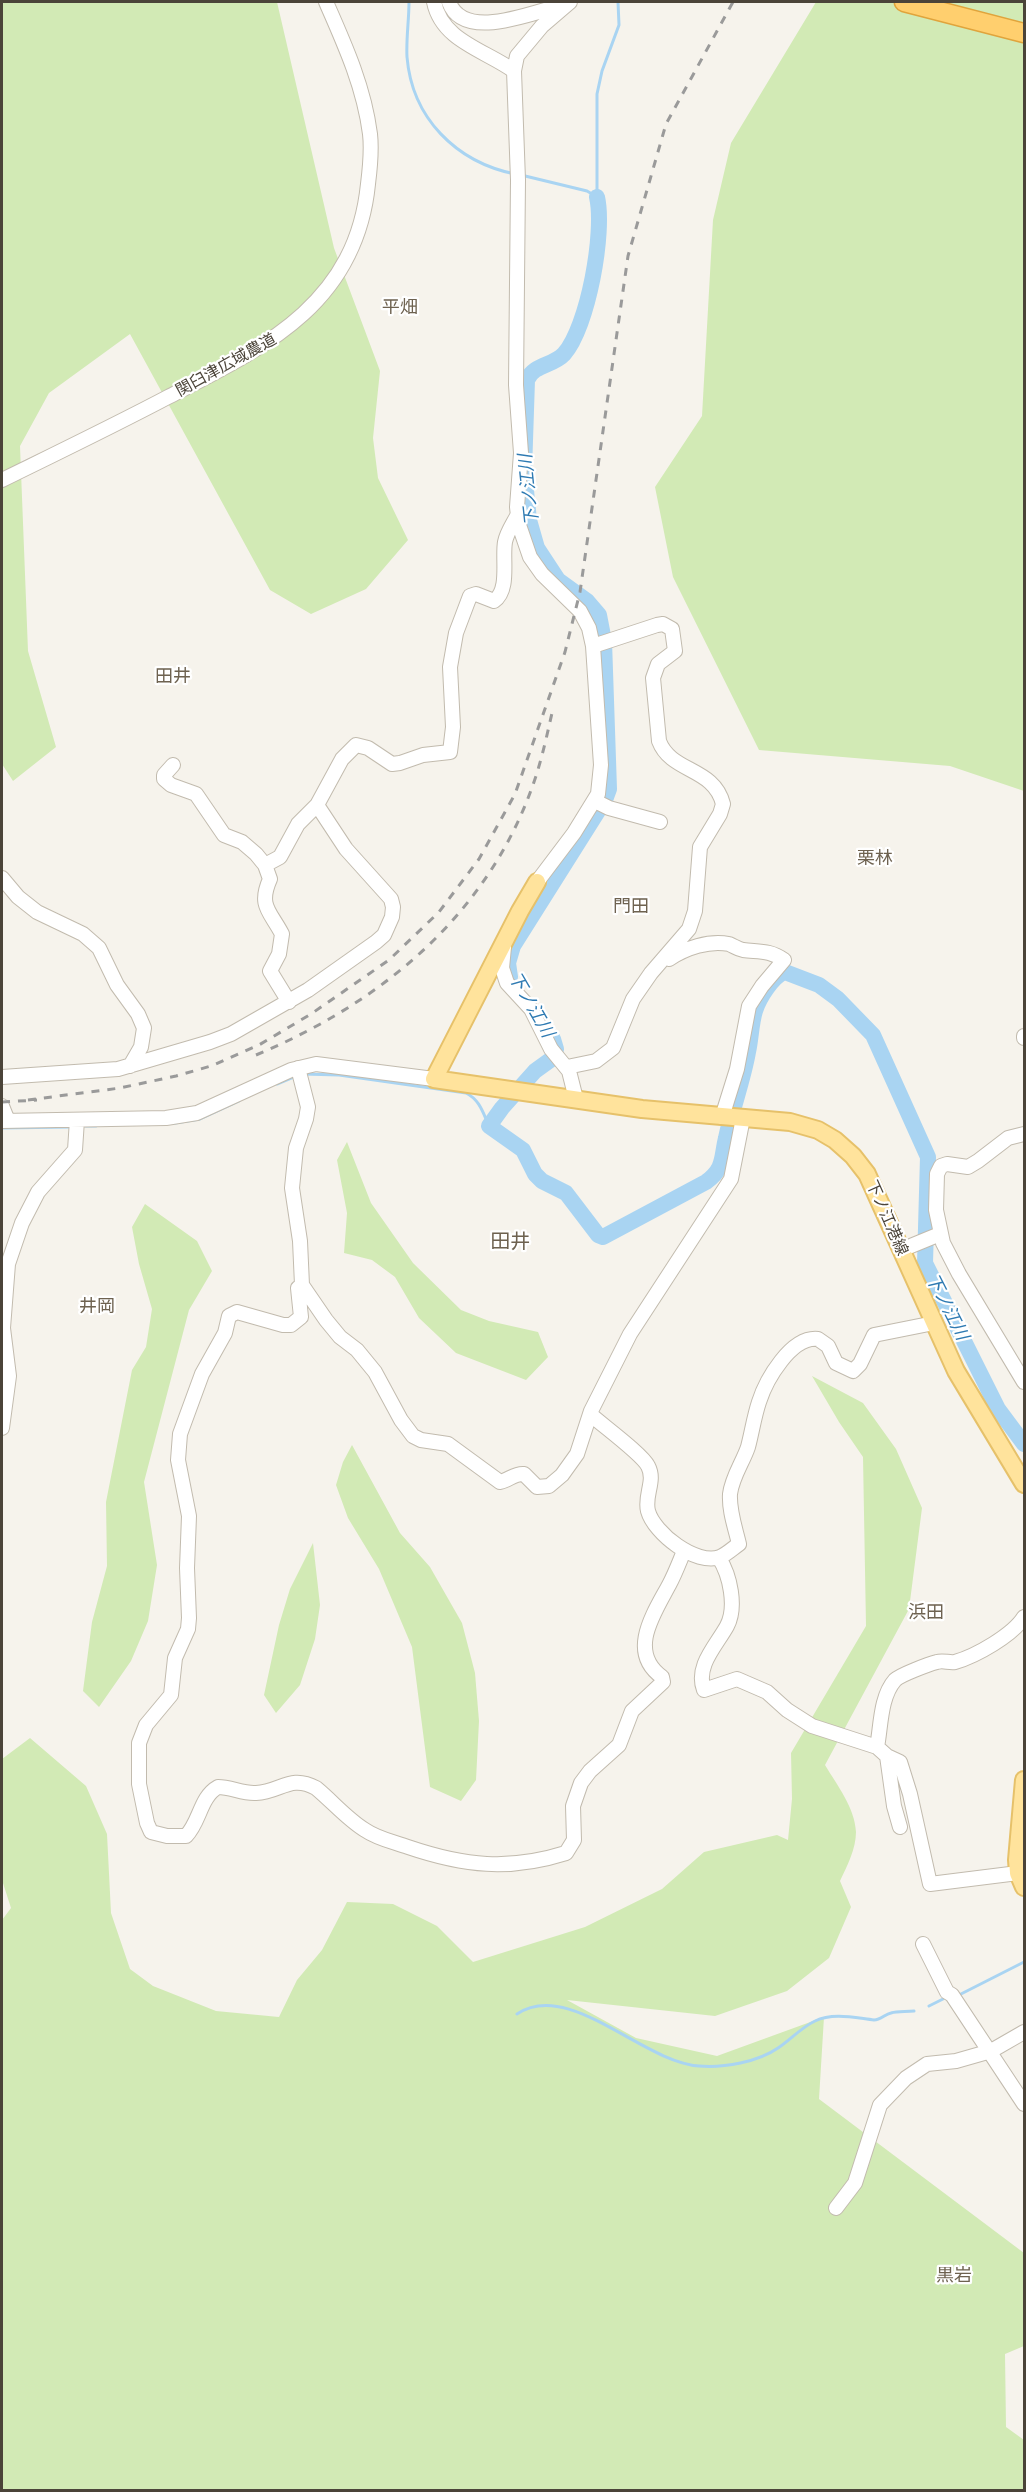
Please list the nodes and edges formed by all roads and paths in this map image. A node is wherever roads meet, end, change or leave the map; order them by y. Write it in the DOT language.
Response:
graph roads {
  1 [pos="326,2"];
  2 [pos="434,2"];
  3 [pos="449,2"];
  4 [pos="904,2"];
  5 [pos="567,3"];
  6 [pos="1024,33"];
  7 [pos="514,71"];
  8 [pos="2,480"];
  9 [pos="518,516"];
  10 [pos="600,644"];
  11 [pos="172,765"];
  12 [pos="600,804"];
  13 [pos="317,805"];
  14 [pos="660,822"];
  15 [pos="265,865"];
  16 [pos="2,878"];
  17 [pos="537,882"];
  18 [pos="507,936"];
  19 [pos="659,964"];
  20 [pos="289,1002"];
  21 [pos="130,1066"];
  22 [pos="567,1067"];
  23 [pos="299,1073"];
  24 [pos="2,1077"];
  25 [pos="434,1079"];
  26 [pos="576,1099"];
  27 [pos="2,1106"];
  28 [pos="723,1117"];
  29 [pos="743,1119"];
  30 [pos="78,1120"];
  31 [pos="5,1121"];
  32 [pos="1024,1134"];
  33 [pos="939,1235"];
  34 [pos="907,1247"];
  35 [pos="302,1285"];
  36 [pos="934,1323"];
  37 [pos="1024,1382"];
  38 [pos="590,1414"];
  39 [pos="2,1428"];
  40 [pos="1024,1484"];
  41 [pos="684,1551"];
  42 [pos="719,1558"];
  43 [pos="1024,1617"];
  44 [pos="882,1751"];
  45 [pos="1024,1780"];
  46 [pos="900,1827"];
  47 [pos="1021,1880"];
  48 [pos="923,1944"];
  49 [pos="1024,2032"];
  50 [pos="991,2051"];
  51 [pos="1024,2103"];
  52 [pos="836,2208"];
  1 -- 8 [label="street, 関臼津広域農道"];
  2 -- 7 [label="street"];
  3 -- 5 [label="street"];
  4 -- 6 [label="highway"];
  5 -- 7 [label="street"];
  7 -- 9 [label="street"];
  9 -- 10 [label="street"];
  9 -- 13 [label="street"];
  10 -- 12 [label="street"];
  10 -- 19 [label="street"];
  11 -- 15 [label="street"];
  12 -- 14 [label="street"];
  12 -- 17 [label="street"];
  13 -- 15 [label="street"];
  13 -- 20 [label="street"];
  15 -- 20 [label="street"];
  16 -- 21 [label="street"];
  17 -- 18 [label="main road"];
  18 -- 22 [label="street"];
  18 -- 25 [label="main road"];
  19 -- 22 [label="street"];
  19 -- 28 [label="street"];
  20 -- 21 [label="street"];
  21 -- 24 [label="street"];
  22 -- 26 [label="street"];
  23 -- 25 [label="street"];
  23 -- 30 [label="street"];
  23 -- 35 [label="street"];
  25 -- 26 [label="main road"];
  26 -- 28 [label="main road"];
  27 -- 31 [label="street"];
  28 -- 29 [label="main road, 下ノ江港線"];
  29 -- 34 [label="main road, 下ノ江港線"];
  29 -- 38 [label="street"];
  30 -- 31 [label="street"];
  30 -- 39 [label="street"];
  32 -- 33 [label="street"];
  33 -- 34 [label="street"];
  33 -- 37 [label="street"];
  34 -- 36 [label="main road, 下ノ江港線"];
  35 -- 38 [label="street"];
  35 -- 41 [label="street"];
  36 -- 40 [label="main road, 下ノ江港線"];
  36 -- 42 [label="street"];
  38 -- 41 [label="street"];
  41 -- 42 [label="street"];
  42 -- 44 [label="street"];
  43 -- 44 [label="street"];
  44 -- 46 [label="street"];
  44 -- 47 [label="street"];
  45 -- 47 [label="main road"];
  48 -- 50 [label="street"];
  49 -- 50 [label="street"];
  50 -- 51 [label="street"];
  50 -- 52 [label="street"];
}
